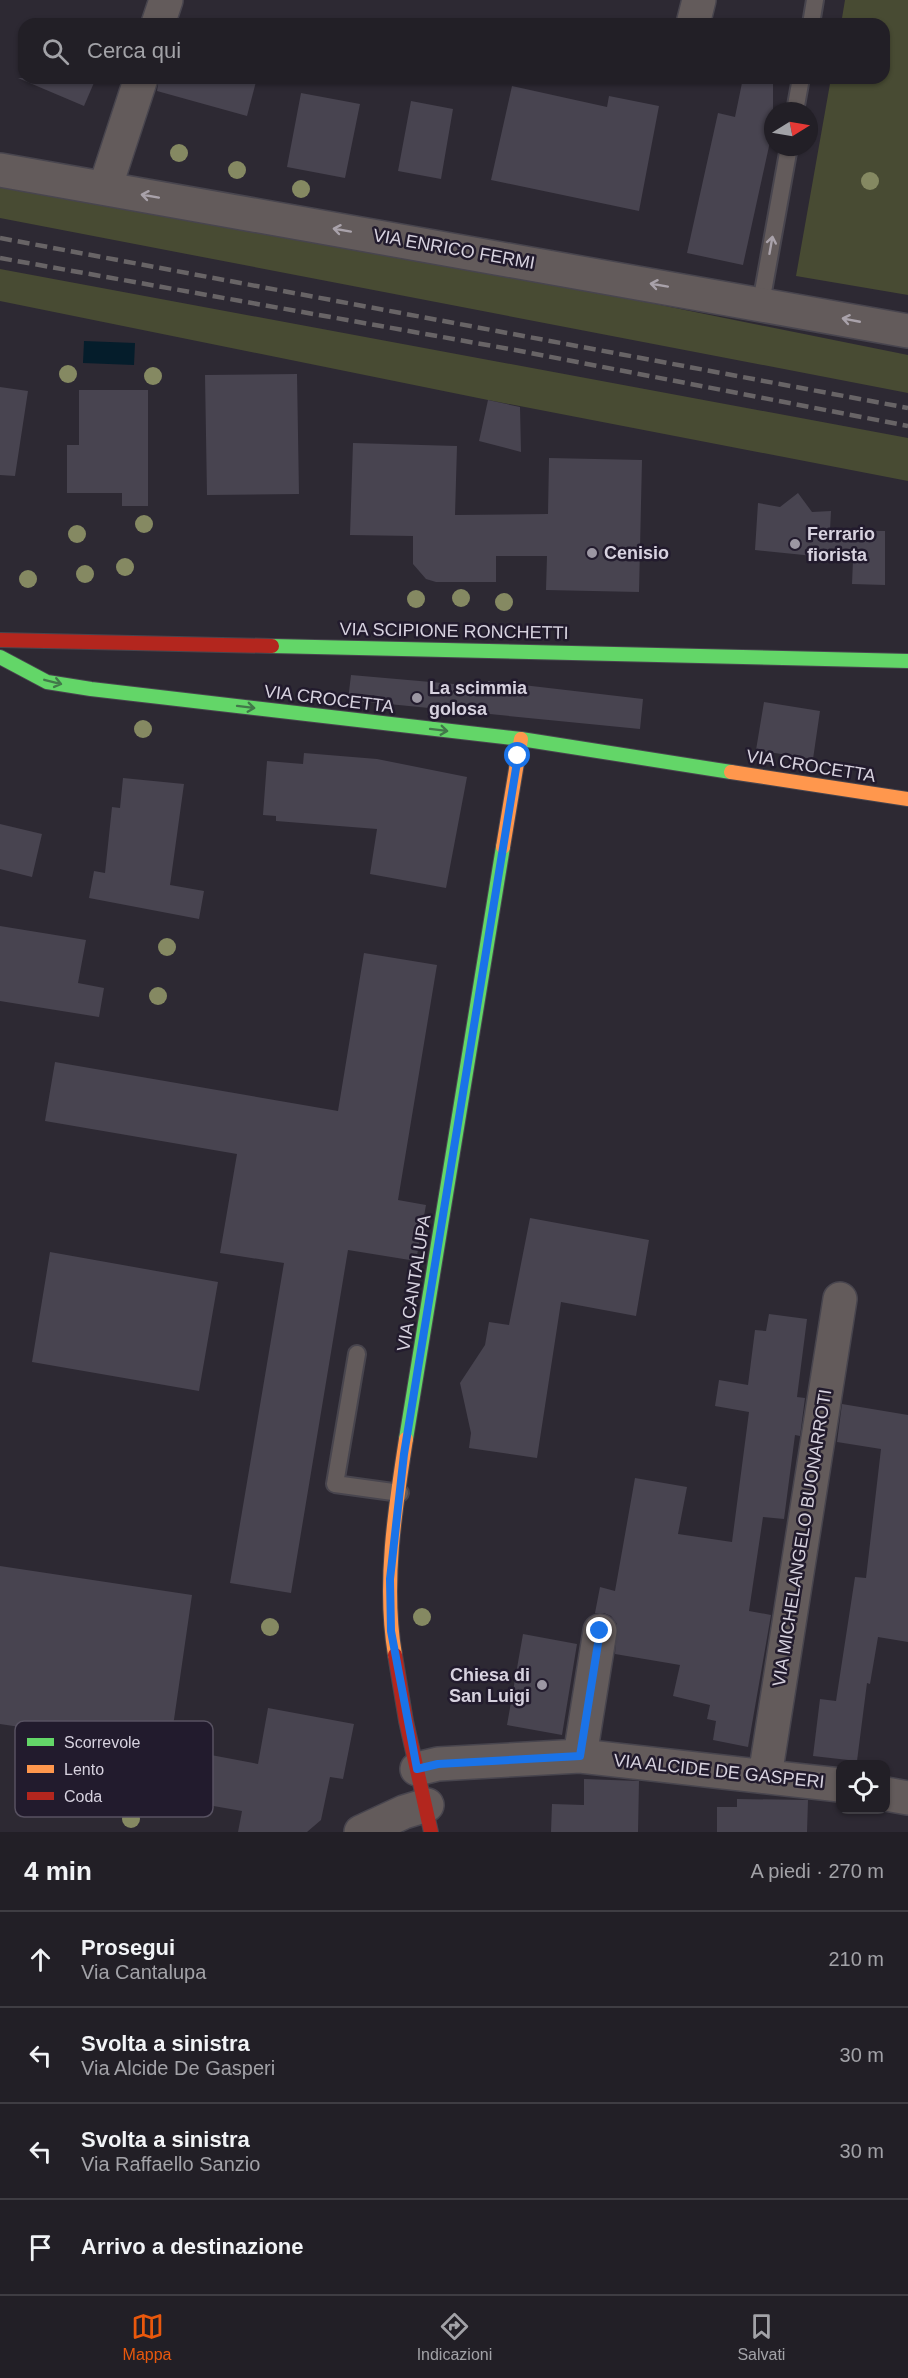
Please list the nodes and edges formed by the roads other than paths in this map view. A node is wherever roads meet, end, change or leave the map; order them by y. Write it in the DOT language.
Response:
graph roads {
  1 [pos="166,0"];
  2 [pos="699,0"];
  3 [pos="815,0"];
  4 [pos="160,18"];
  5 [pos="694,18"];
  6 [pos="812,18"];
  7 [pos="139,84"];
  8 [pos="800,84"];
  9 [pos="797,102"];
  10 [pos="787,156"];
  11 [pos="0,170"];
  12 [pos="105,188"];
  13 [pos="761,303"];
  14 [pos="908,331"];
  15 [pos="0,640"];
  16 [pos="0,657"];
  17 [pos="908,661"];
  18 [pos="521,739"];
  19 [pos="908,799"];
  20 [pos="840,1299"];
  21 [pos="357,1354"];
  22 [pos="400,1493"];
  23 [pos="600,1631"];
  24 [pos="580,1756"];
  25 [pos="417,1769"];
  26 [pos="765,1776"];
  27 [pos="836,1785"];
  28 [pos="890,1795"];
  29 [pos="908,1798"];
  30 [pos="429,1819"];
  31 [pos="361,1832"];
  1 -- 4 [label="street"];
  2 -- 5 [label="street"];
  3 -- 6 [label="lane"];
  7 -- 12 [label="street"];
  8 -- 9 [label="lane"];
  13 -- 10 [label="lane, one-way"];
  11 -- 12 [label="street, VIA ENRICO FERMI"];
  13 -- 12 [label="street, VIA ENRICO FERMI, one-way"];
  14 -- 13 [label="street, VIA ENRICO FERMI, one-way"];
  15 -- 17 [label="street, VIA SCIPIONE RONCHETTI"];
  16 -- 18 [label="street, VIA CROCETTA, one-way"];
  18 -- 19 [label="street, VIA CROCETTA"];
  18 -- 22 [label="street, VIA CANTALUPA"];
  20 -- 26 [label="street, VIA MICHELANGELO BUONARROTI"];
  21 -- 22 [label="lane"];
  22 -- 25 [label="street, VIA CANTALUPA"];
  23 -- 24 [label="street"];
  24 -- 25 [label="street, VIA ALCIDE DE GASPERI"];
  24 -- 26 [label="street, VIA ALCIDE DE GASPERI"];
  25 -- 30 [label="street, VIA CANTALUPA"];
  26 -- 27 [label="street, VIA ALCIDE DE GASPERI"];
  28 -- 29 [label="street"];
  30 -- 31 [label="street"];
}
